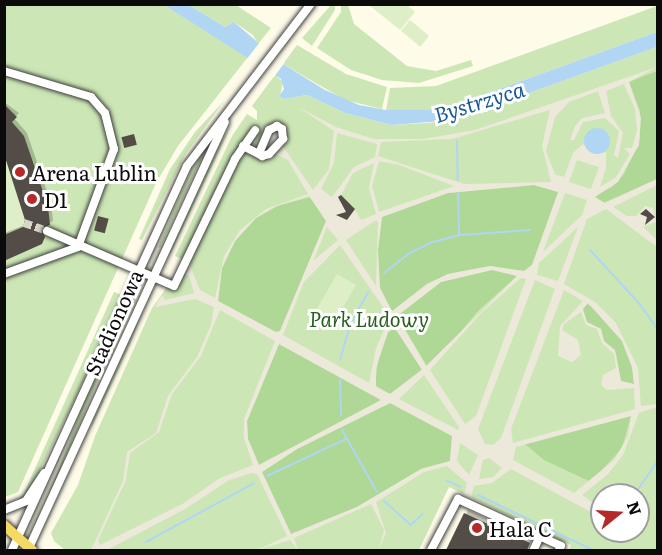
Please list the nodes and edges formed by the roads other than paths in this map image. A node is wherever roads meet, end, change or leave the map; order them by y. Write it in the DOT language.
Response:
graph roads {
  1 [pos="311,4"];
  2 [pos="4,71"];
  3 [pos="232,108"];
  4 [pos="255,130"];
  5 [pos="243,146"];
  6 [pos="259,154"];
  7 [pos="47,231"];
  8 [pos="78,247"];
  9 [pos="137,270"];
  10 [pos="4,274"];
  11 [pos="152,276"];
  12 [pos="56,452"];
  13 [pos="4,510"];
  14 [pos="4,525"];
  15 [pos="540,536"];
  16 [pos="18,538"];
  17 [pos="534,549"];
  18 [pos="12,550"];
  19 [pos="30,550"];
  20 [pos="430,550"];
  21 [pos="559,550"];
  1 -- 3 [label="street, Stadionowa"];
  2 -- 8 [label="street"];
  3 -- 9 [label="street, Stadionowa"];
  3 -- 11 [label="street, Stadionowa"];
  4 -- 5 [label="street"];
  5 -- 6 [label="street"];
  5 -- 11 [label="street"];
  7 -- 8 [label="street"];
  8 -- 9 [label="street"];
  8 -- 10 [label="street"];
  9 -- 11 [label="street"];
  9 -- 12 [label="street, Stadionowa"];
  11 -- 19 [label="street, Stadionowa"];
  12 -- 13 [label="street, Stadionowa"];
  12 -- 16 [label="street, Stadionowa"];
  14 -- 16 [label="main road"];
  15 -- 17 [label="street"];
  15 -- 20 [label="street"];
  15 -- 21 [label="street"];
  16 -- 18 [label="street, Stadionowa"];
  16 -- 19 [label="main road"];
}
